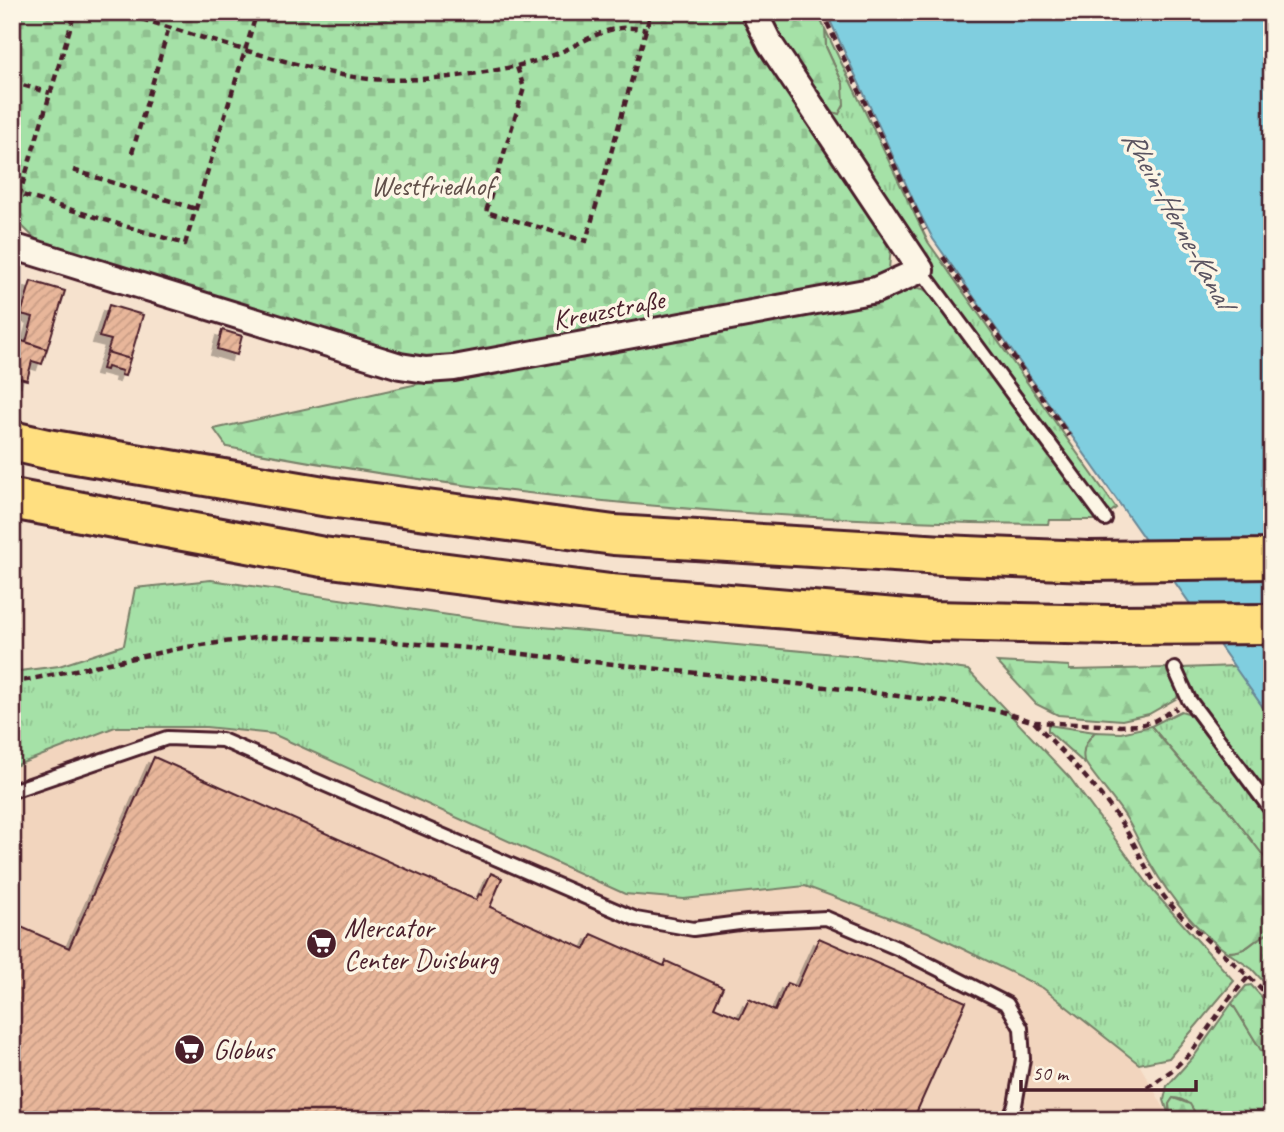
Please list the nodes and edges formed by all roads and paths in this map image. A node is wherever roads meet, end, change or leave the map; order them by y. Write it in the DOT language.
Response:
graph roads {
  1 [pos="75,12"];
  2 [pos="119,12"];
  3 [pos="257,12"];
  4 [pos="651,12"];
  5 [pos="754,12"];
  6 [pos="822,12"];
  7 [pos="169,27"];
  8 [pos="647,30"];
  9 [pos="246,51"];
  10 [pos="517,67"];
  11 [pos="12,82"];
  12 [pos="50,93"];
  13 [pos="132,153"];
  14 [pos="73,170"];
  15 [pos="15,193"];
  16 [pos="196,209"];
  17 [pos="12,219"];
  18 [pos="931,240"];
  19 [pos="12,246"];
  20 [pos="939,251"];
  21 [pos="921,270"];
  22 [pos="1071,440"];
  23 [pos="12,441"];
  24 [pos="12,499"];
  25 [pos="1105,519"];
  26 [pos="1272,559"];
  27 [pos="1272,624"];
  28 [pos="1175,668"];
  29 [pos="12,682"];
  30 [pos="1189,700"];
  31 [pos="1034,722"];
  32 [pos="12,791"];
  33 [pos="1272,811"];
  34 [pos="1250,975"];
  35 [pos="1272,1000"];
  36 [pos="1147,1088"];
  37 [pos="1008,1120"];
  1 -- 12 [label="path"];
  2 -- 7 [label="path"];
  3 -- 9 [label="path"];
  4 -- 8 [label="path"];
  5 -- 21 [label="street"];
  6 -- 18 [label="path"];
  7 -- 9 [label="path"];
  7 -- 13 [label="path"];
  8 -- 10 [label="path"];
  8 -- 10 [label="path"];
  9 -- 10 [label="path"];
  9 -- 16 [label="path"];
  11 -- 12 [label="path"];
  12 -- 15 [label="path"];
  14 -- 16 [label="path"];
  15 -- 16 [label="path"];
  15 -- 17 [label="path"];
  19 -- 21 [label="street, Kreuzstraße"];
  20 -- 22 [label="path"];
  21 -- 25 [label="lane"];
  23 -- 26 [label="highway, bridge"];
  24 -- 27 [label="highway, bridge"];
  28 -- 30 [label="lane"];
  29 -- 31 [label="path"];
  30 -- 31 [label="path"];
  30 -- 33 [label="lane"];
  31 -- 34 [label="path"];
  32 -- 37 [label="lane"];
  34 -- 35 [label="path"];
  34 -- 36 [label="path"];
}
